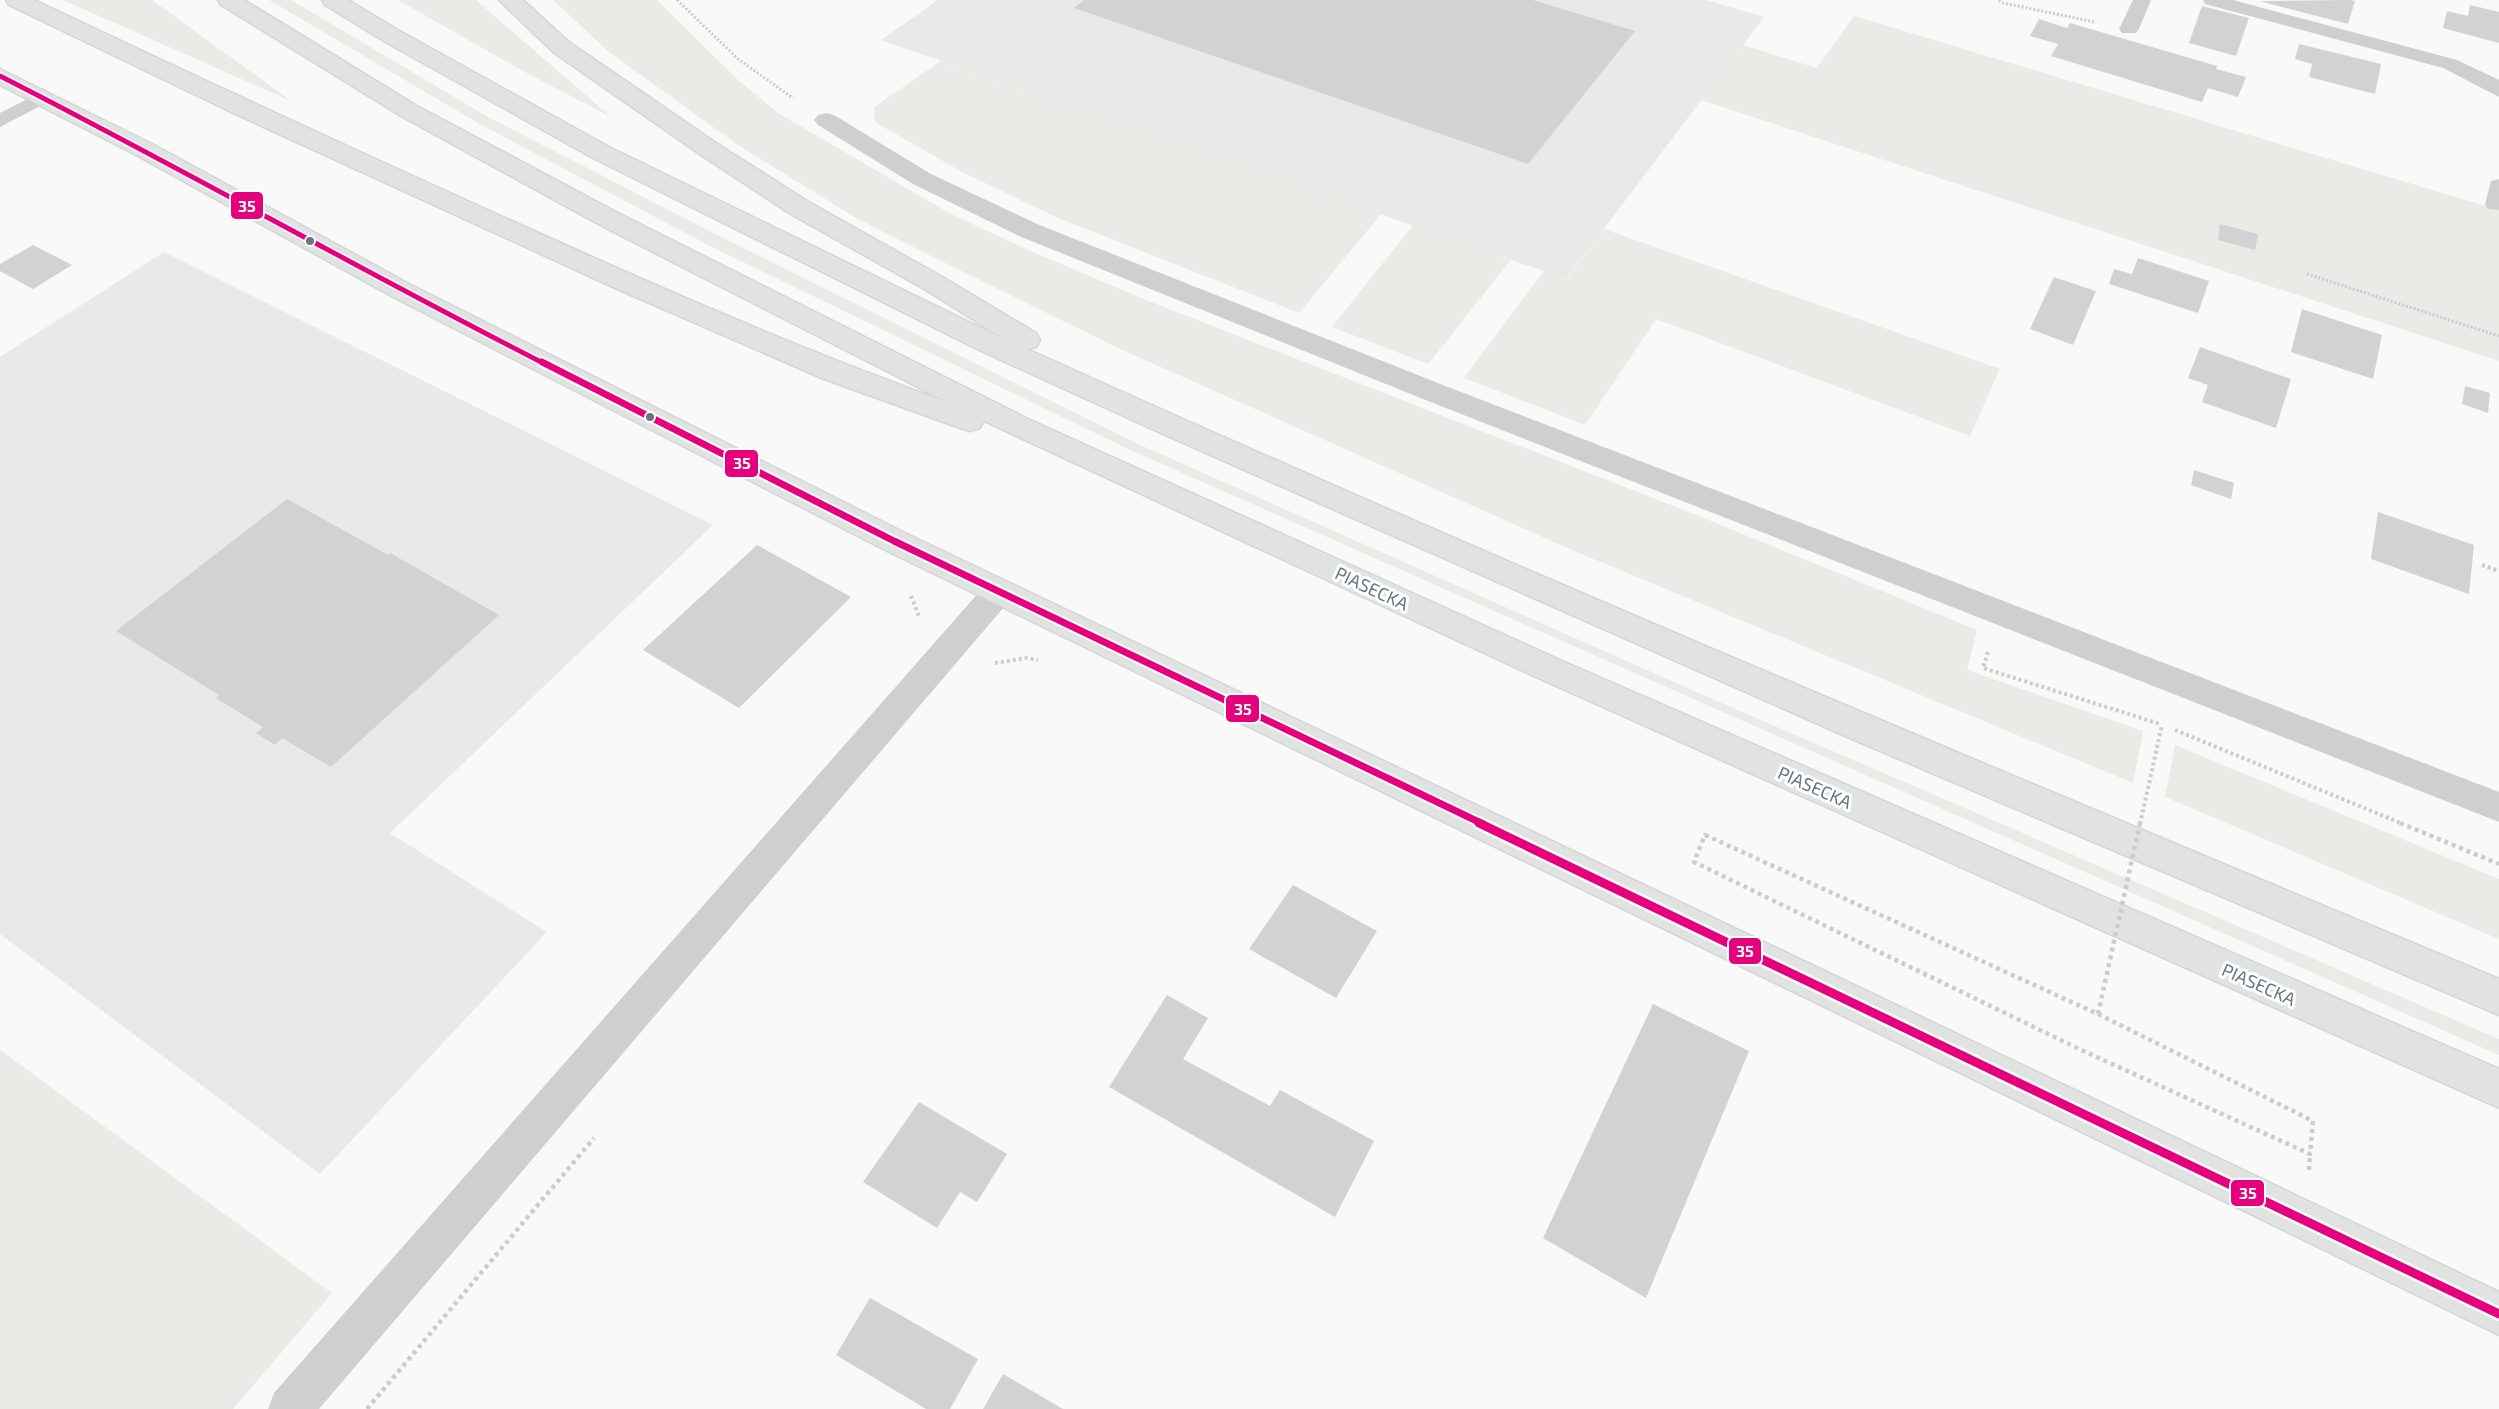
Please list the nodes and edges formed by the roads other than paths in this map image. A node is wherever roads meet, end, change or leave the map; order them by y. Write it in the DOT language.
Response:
graph roads {
  1 [pos="17,0"];
  2 [pos="229,0"];
  3 [pos="333,0"];
  4 [pos="510,0"];
  5 [pos="2142,0"];
  6 [pos="2212,0"];
  7 [pos="2129,29"];
  8 [pos="0,76"];
  9 [pos="2499,91"];
  10 [pos="42,97"];
  11 [pos="825,120"];
  12 [pos="0,121"];
  13 [pos="1164,423"];
  14 [pos="1133,479"];
  15 [pos="999,591"];
  16 [pos="2499,807"];
  17 [pos="2499,998"];
  18 [pos="2499,1089"];
  19 [pos="2499,1314"];
  20 [pos="290,1409"];
  1 -- 14 [label="main road"];
  2 -- 14 [label="main road"];
  3 -- 13 [label="main road"];
  4 -- 13 [label="main road"];
  5 -- 7 [label="lane"];
  6 -- 9 [label="lane"];
  8 -- 10 [label="main road"];
  10 -- 12 [label="lane"];
  10 -- 15 [label="main road"];
  11 -- 16 [label="street"];
  13 -- 17 [label="main road"];
  14 -- 18 [label="main road, PIASECKA"];
  15 -- 19 [label="main road"];
  15 -- 20 [label="street"];
}
